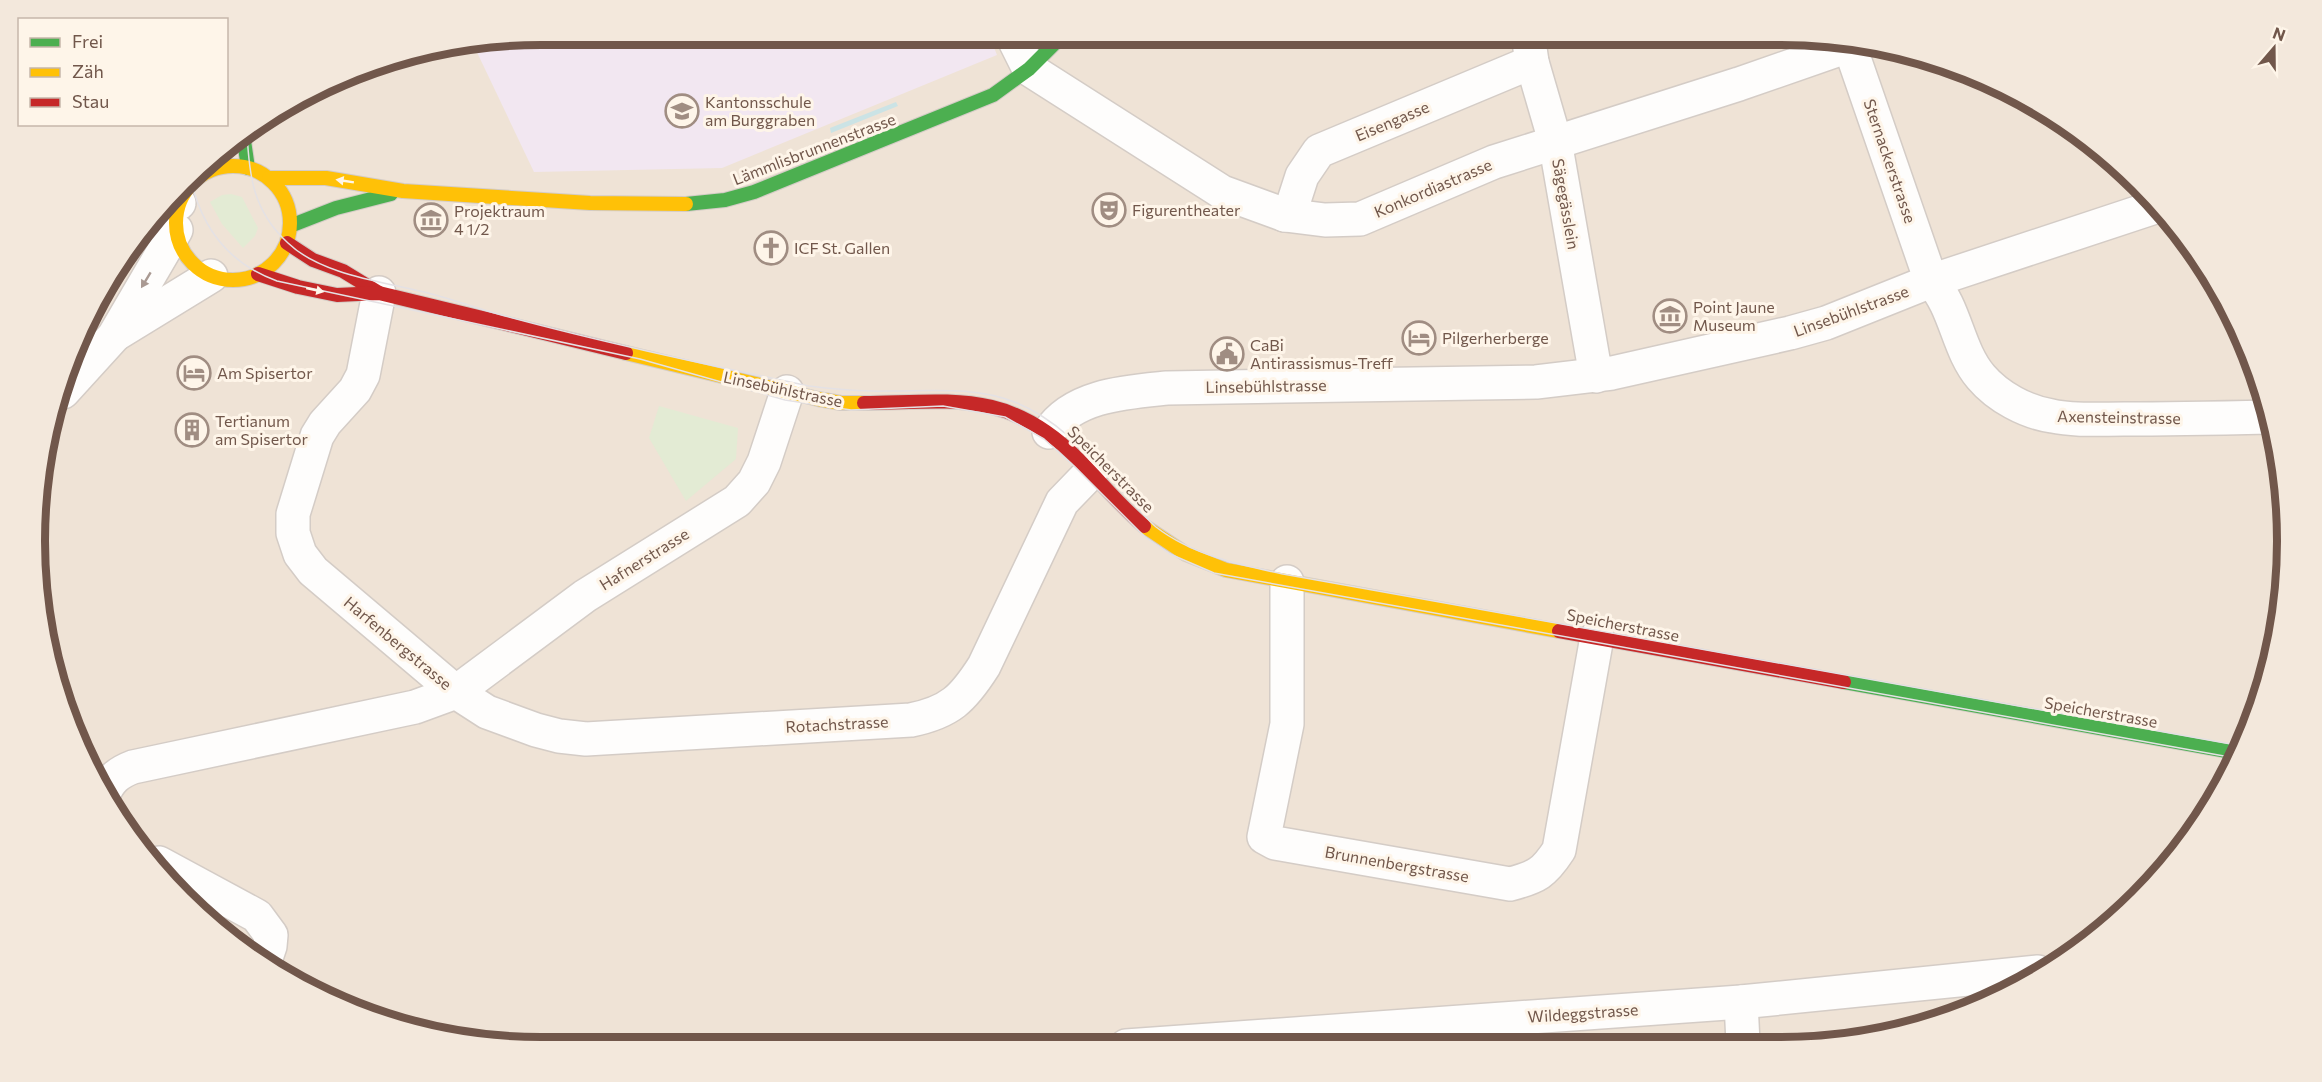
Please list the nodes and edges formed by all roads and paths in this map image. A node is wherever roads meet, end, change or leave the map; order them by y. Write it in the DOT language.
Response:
graph roads {
  1 [pos="1017,45"];
  2 [pos="1052,45"];
  3 [pos="1530,48"];
  4 [pos="1838,48"];
  5 [pos="1856,51"];
  6 [pos="1029,69"];
  7 [pos="1555,141"];
  8 [pos="244,143"];
  9 [pos="248,168"];
  10 [pos="211,171"];
  11 [pos="269,178"];
  12 [pos="403,191"];
  13 [pos="182,199"];
  14 [pos="2149,209"];
  15 [pos="1285,215"];
  16 [pos="290,226"];
  17 [pos="287,243"];
  18 [pos="258,274"];
  19 [pos="212,276"];
  20 [pos="1931,281"];
  21 [pos="379,293"];
  22 [pos="114,336"];
  23 [pos="1596,376"];
  24 [pos="70,384"];
  25 [pos="787,392"];
  26 [pos="2261,417"];
  27 [pos="1049,432"];
  28 [pos="1091,472"];
  29 [pos="1287,582"];
  30 [pos="1597,637"];
  31 [pos="456,692"];
  32 [pos="2230,752"];
  33 [pos="108,784"];
  34 [pos="168,868"];
  35 [pos="267,954"];
  36 [pos="2024,973"];
  37 [pos="1741,1002"];
  38 [pos="1252,1037"];
  39 [pos="1743,1037"];
  1 -- 6 [label="street"];
  2 -- 6 [label="main road, Lämmlisbrunnenstrasse"];
  3 -- 7 [label="street, Sägegässlein"];
  3 -- 15 [label="street, Eisengasse"];
  4 -- 7 [label="street, Konkordiastrasse"];
  5 -- 20 [label="street, Sternackerstrasse"];
  6 -- 12 [label="main road, Lämmlisbrunnenstrasse"];
  6 -- 15 [label="street, Konkordiastrasse"];
  7 -- 15 [label="street, Konkordiastrasse"];
  7 -- 23 [label="street, Sägegässlein"];
  8 -- 9 [label="main road"];
  9 -- 10 [label="main road"];
  9 -- 11 [label="main road"];
  12 -- 11 [label="main road, Lämmlisbrunnenstrasse, one-way"];
  11 -- 16 [label="main road"];
  12 -- 16 [label="main road, Lämmlisbrunnenstrasse"];
  13 -- 19 [label="main road"];
  13 -- 22 [label="street, one-way"];
  14 -- 20 [label="street, Linsebühlstrasse"];
  16 -- 17 [label="main road"];
  17 -- 18 [label="main road"];
  17 -- 21 [label="main road, Linsebühlstrasse"];
  18 -- 19 [label="main road"];
  18 -- 21 [label="main road, Linsebühlstrasse, one-way"];
  19 -- 22 [label="street"];
  20 -- 23 [label="street, Linsebühlstrasse"];
  20 -- 26 [label="street, Axensteinstrasse"];
  21 -- 25 [label="main road, Linsebühlstrasse"];
  21 -- 31 [label="street, Harfenbergstrasse"];
  22 -- 24 [label="street"];
  23 -- 27 [label="street, Linsebühlstrasse"];
  25 -- 27 [label="main road, Linsebühlstrasse"];
  25 -- 31 [label="street, Hafnerstrasse"];
  27 -- 28 [label="main road, Speicherstrasse"];
  28 -- 29 [label="main road, Speicherstrasse"];
  28 -- 31 [label="street, Rotachstrasse"];
  29 -- 30 [label="main road, Speicherstrasse"];
  29 -- 30 [label="street, Brunnenbergstrasse"];
  30 -- 32 [label="main road, Speicherstrasse"];
  31 -- 33 [label="street, Harfenbergstrasse"];
  34 -- 35 [label="street"];
  36 -- 37 [label="street, Wildeggstrasse"];
  37 -- 38 [label="street, Wildeggstrasse"];
  37 -- 39 [label="street"];
}
